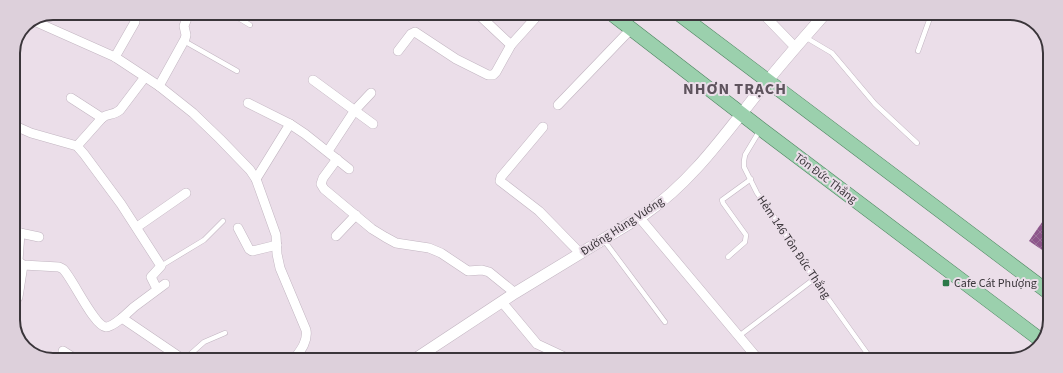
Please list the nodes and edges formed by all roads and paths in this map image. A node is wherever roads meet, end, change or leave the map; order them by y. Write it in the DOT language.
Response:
graph roads {
  1 [pos="186,20"];
  2 [pos="242,20"];
  3 [pos="484,20"];
  4 [pos="534,20"];
  5 [pos="620,20"];
  6 [pos="687,20"];
  7 [pos="770,20"];
  8 [pos="817,20"];
  9 [pos="929,20"];
  10 [pos="135,22"];
  11 [pos="40,24"];
  12 [pos="250,25"];
  13 [pos="631,29"];
  14 [pos="805,37"];
  15 [pos="184,41"];
  16 [pos="511,45"];
  17 [pos="796,48"];
  18 [pos="918,50"];
  19 [pos="398,51"];
  20 [pos="115,57"];
  21 [pos="237,70"];
  22 [pos="145,77"];
  23 [pos="313,80"];
  24 [pos="767,81"];
  25 [pos="159,86"];
  26 [pos="371,93"];
  27 [pos="71,98"];
  28 [pos="248,103"];
  29 [pos="558,105"];
  30 [pos="355,110"];
  31 [pos="741,114"];
  32 [pos="102,118"];
  33 [pos="290,124"];
  34 [pos="373,124"];
  35 [pos="543,127"];
  36 [pos="20,128"];
  37 [pos="761,129"];
  38 [pos="917,143"];
  39 [pos="77,146"];
  40 [pos="328,152"];
  41 [pos="337,159"];
  42 [pos="349,169"];
  43 [pos="256,179"];
  44 [pos="751,179"];
  45 [pos="186,193"];
  46 [pos="356,215"];
  47 [pos="639,217"];
  48 [pos="224,221"];
  49 [pos="136,227"];
  50 [pos="238,228"];
  51 [pos="20,233"];
  52 [pos="336,236"];
  53 [pos="39,237"];
  54 [pos="604,239"];
  55 [pos="277,245"];
  56 [pos="580,253"];
  57 [pos="728,257"];
  58 [pos="22,264"];
  59 [pos="161,266"];
  60 [pos="814,279"];
  61 [pos="20,280"];
  62 [pos="1043,288"];
  63 [pos="515,293"];
  64 [pos="502,302"];
  65 [pos="122,318"];
  66 [pos="665,322"];
  67 [pos="225,333"];
  68 [pos="739,336"];
  69 [pos="1038,338"];
  70 [pos="63,351"];
  71 [pos="66,353"];
  72 [pos="174,353"];
  73 [pos="192,353"];
  74 [pos="298,353"];
  75 [pos="424,353"];
  76 [pos="556,353"];
  77 [pos="752,353"];
  78 [pos="867,353"];
  1 -- 15 [label="street"];
  2 -- 12 [label="lane"];
  3 -- 16 [label="street"];
  4 -- 16 [label="street"];
  5 -- 13 [label="main road, Tôn Đức Thắng"];
  6 -- 24 [label="main road"];
  7 -- 17 [label="street"];
  8 -- 14 [label="street, Đường Hùng Vương"];
  9 -- 18 [label="lane"];
  10 -- 20 [label="street"];
  11 -- 20 [label="street"];
  13 -- 29 [label="street"];
  13 -- 31 [label="main road, Tôn Đức Thắng"];
  14 -- 17 [label="street, Đường Hùng Vương"];
  14 -- 38 [label="lane"];
  15 -- 21 [label="lane"];
  15 -- 25 [label="street"];
  16 -- 19 [label="street"];
  17 -- 24 [label="street, Đường Hùng Vương"];
  20 -- 22 [label="street"];
  22 -- 25 [label="street"];
  22 -- 32 [label="street"];
  23 -- 30 [label="street"];
  24 -- 31 [label="street, Đường Hùng Vương"];
  24 -- 62 [label="main road"];
  25 -- 43 [label="street"];
  26 -- 30 [label="street"];
  27 -- 32 [label="street"];
  28 -- 33 [label="street"];
  30 -- 34 [label="street"];
  30 -- 40 [label="street"];
  31 -- 37 [label="main road, Tôn Đức Thắng"];
  31 -- 47 [label="street, Đường Hùng Vương"];
  32 -- 39 [label="street"];
  33 -- 40 [label="street"];
  33 -- 43 [label="street"];
  35 -- 56 [label="street"];
  36 -- 39 [label="street"];
  37 -- 44 [label="lane, Hẻm 146 Tôn Đức Thắng"];
  37 -- 69 [label="main road, Tôn Đức Thắng"];
  39 -- 49 [label="street"];
  40 -- 41 [label="street"];
  41 -- 42 [label="street"];
  41 -- 46 [label="street"];
  43 -- 55 [label="street"];
  44 -- 57 [label="lane"];
  44 -- 60 [label="lane, Hẻm 146 Tôn Đức Thắng"];
  45 -- 49 [label="street"];
  46 -- 52 [label="street"];
  46 -- 63 [label="street"];
  47 -- 54 [label="street, Đường Hùng Vương"];
  47 -- 68 [label="street"];
  48 -- 59 [label="lane"];
  49 -- 59 [label="street"];
  50 -- 55 [label="street"];
  51 -- 53 [label="street"];
  54 -- 56 [label="street, Đường Hùng Vương"];
  54 -- 66 [label="lane"];
  55 -- 74 [label="street"];
  56 -- 63 [label="street, Đường Hùng Vương"];
  58 -- 61 [label="street"];
  58 -- 65 [label="street"];
  59 -- 65 [label="street"];
  60 -- 68 [label="lane"];
  60 -- 78 [label="lane, Hẻm 146 Tôn Đức Thắng"];
  63 -- 64 [label="street, Đường Hùng Vương"];
  64 -- 75 [label="street, Đường Hùng Vương"];
  64 -- 76 [label="street"];
  65 -- 72 [label="street"];
  67 -- 73 [label="lane"];
  68 -- 77 [label="street"];
  70 -- 71 [label="street"];
}
